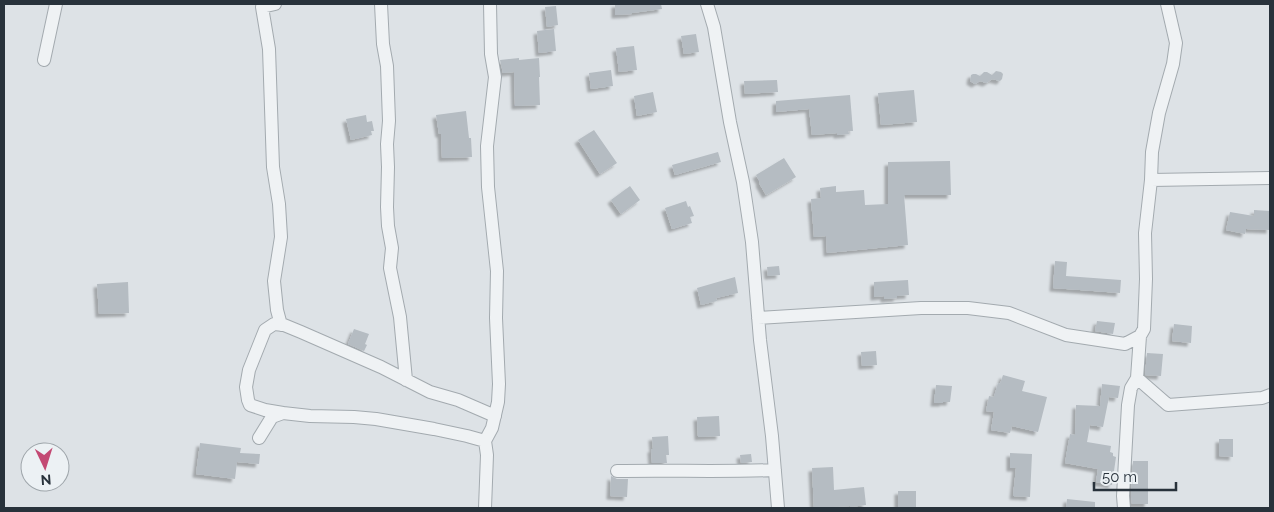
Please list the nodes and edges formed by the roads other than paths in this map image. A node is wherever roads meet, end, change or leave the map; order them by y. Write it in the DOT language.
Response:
graph roads {
  1 [pos="56,4"];
  2 [pos="275,4"];
  3 [pos="381,4"];
  4 [pos="490,4"];
  5 [pos="707,4"];
  6 [pos="1166,4"];
  7 [pos="44,60"];
  8 [pos="1270,178"];
  9 [pos="1151,180"];
  10 [pos="758,318"];
  11 [pos="281,325"];
  12 [pos="1140,336"];
  13 [pos="1137,378"];
  14 [pos="406,380"];
  15 [pos="1270,395"];
  16 [pos="283,413"];
  17 [pos="495,416"];
  18 [pos="259,438"];
  19 [pos="485,441"];
  20 [pos="775,470"];
  21 [pos="617,471"];
  22 [pos="486,508"];
  23 [pos="778,508"];
  24 [pos="1124,508"];
  1 -- 7 [label="street"];
  2 -- 11 [label="street"];
  3 -- 14 [label="street"];
  4 -- 17 [label="street"];
  5 -- 10 [label="street"];
  6 -- 9 [label="street"];
  8 -- 9 [label="street"];
  9 -- 12 [label="street"];
  10 -- 12 [label="street"];
  10 -- 20 [label="street"];
  11 -- 14 [label="street"];
  11 -- 16 [label="street"];
  12 -- 13 [label="street"];
  13 -- 15 [label="street"];
  13 -- 24 [label="street"];
  14 -- 17 [label="street"];
  16 -- 18 [label="street"];
  16 -- 19 [label="street"];
  17 -- 19 [label="street"];
  19 -- 22 [label="street"];
  20 -- 21 [label="street"];
  20 -- 23 [label="street"];
}
